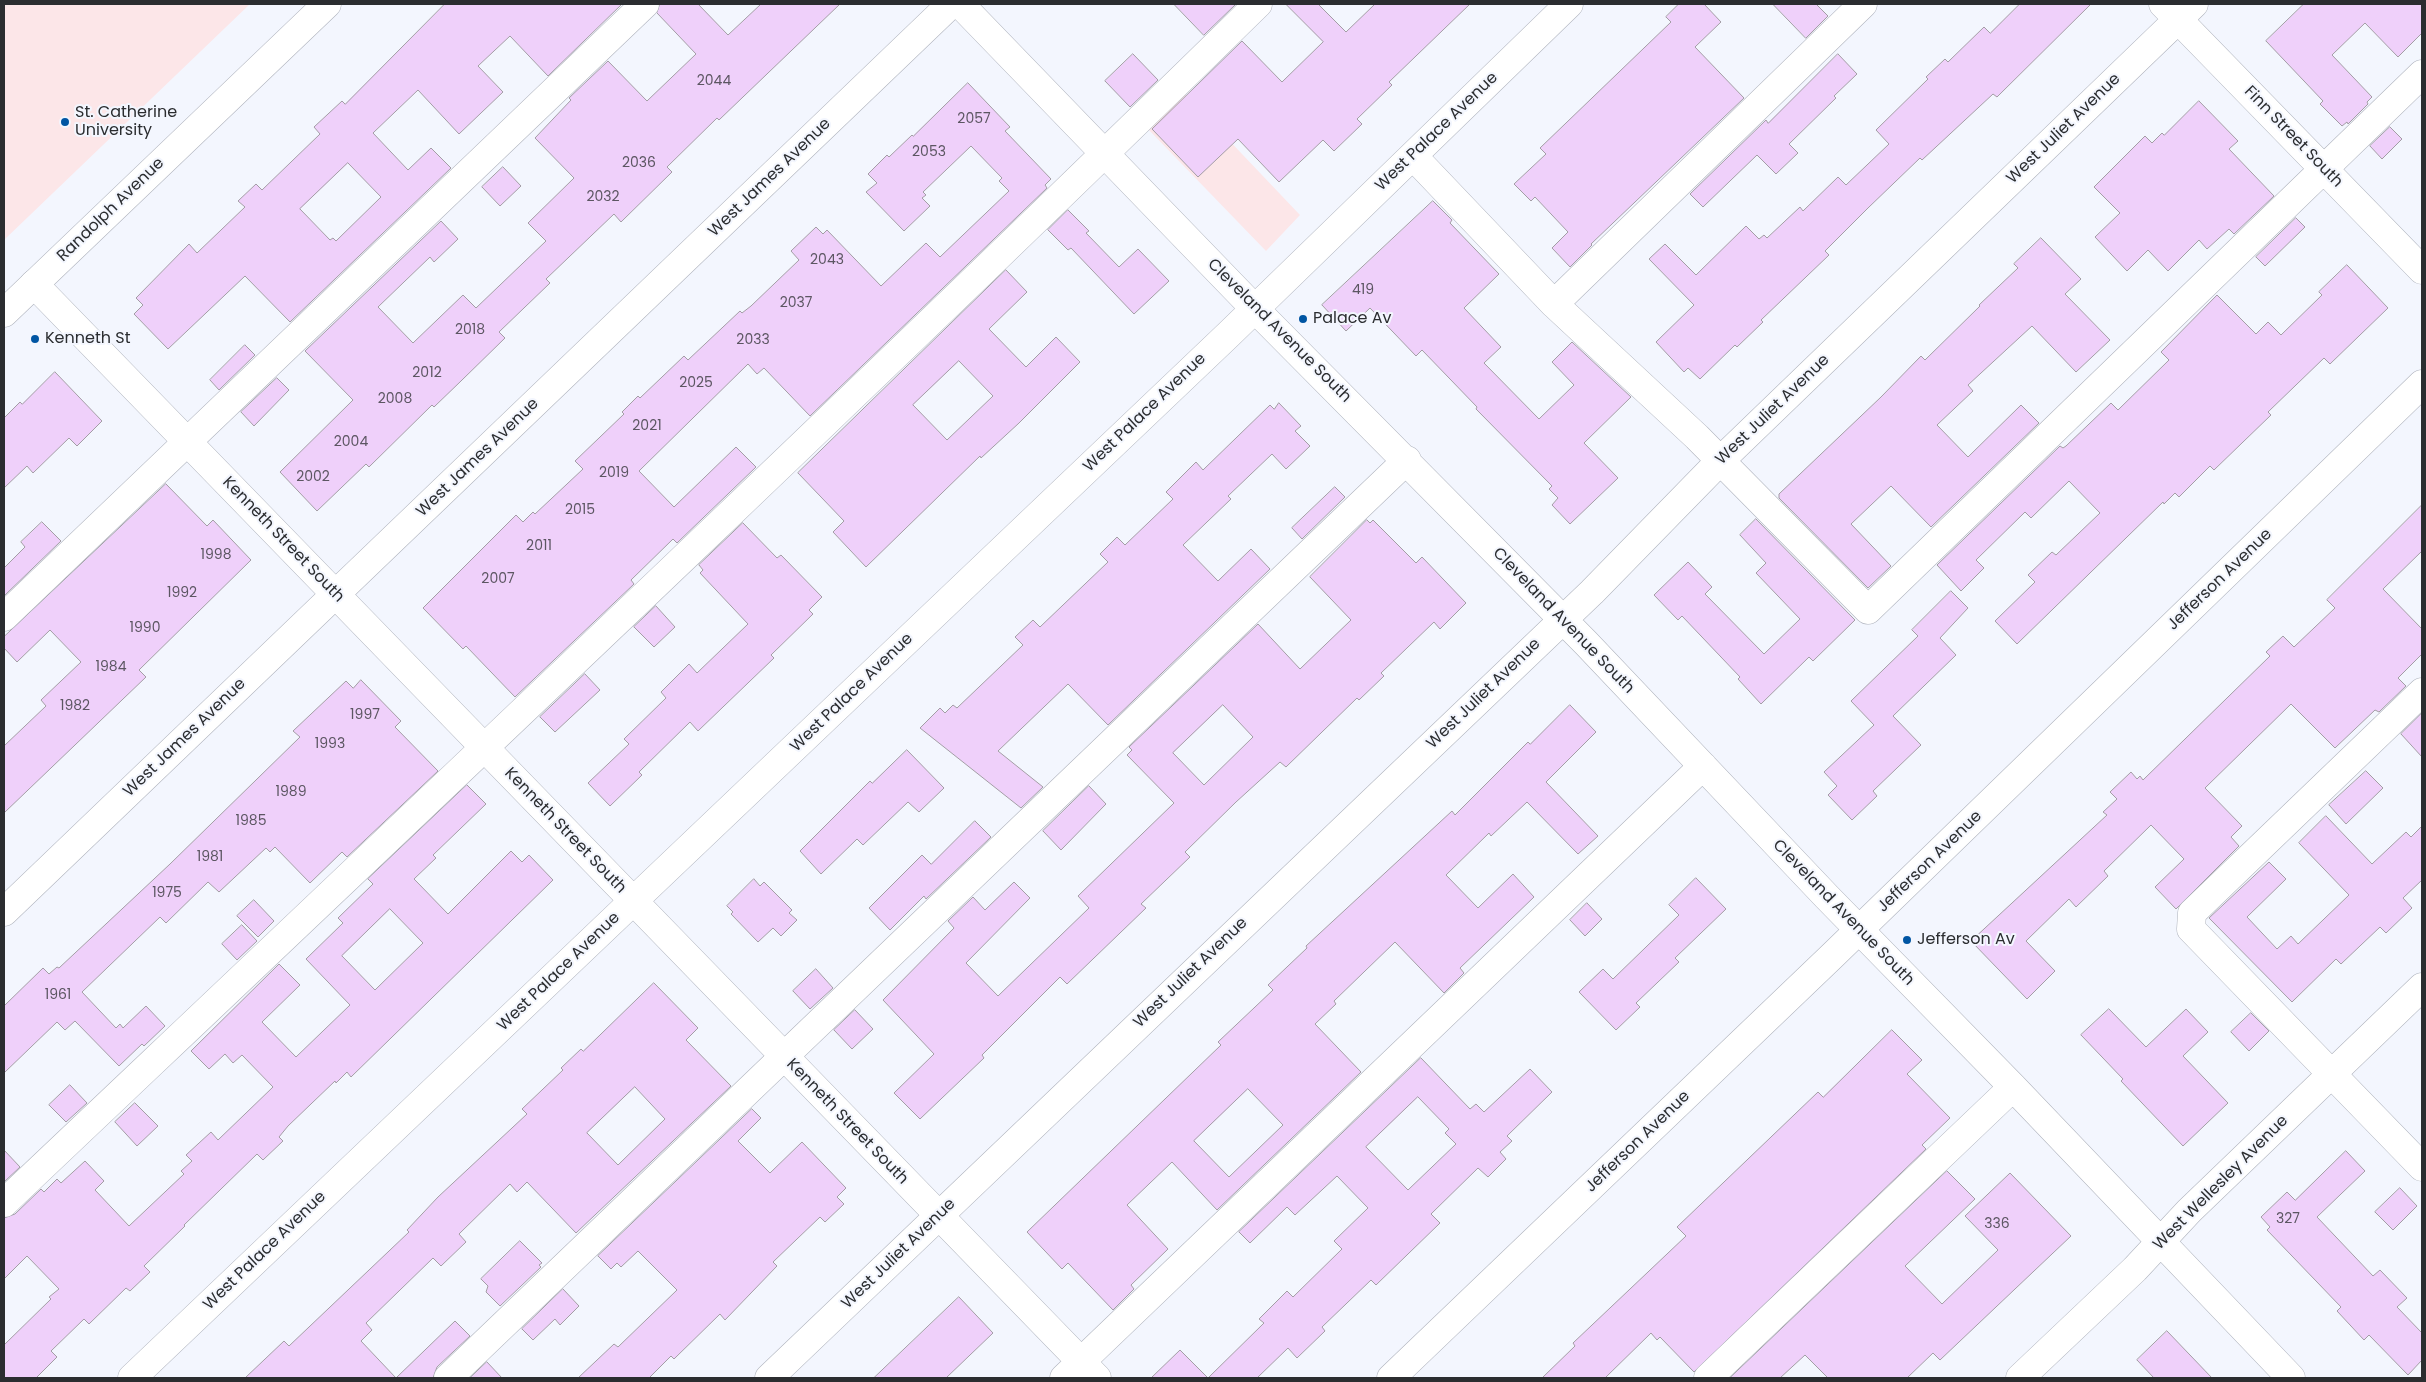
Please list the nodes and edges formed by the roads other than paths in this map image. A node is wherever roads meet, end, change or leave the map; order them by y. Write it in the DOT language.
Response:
graph roads {
  1 [pos="327,4"];
  2 [pos="645,4"];
  3 [pos="951,4"];
  4 [pos="960,4"];
  5 [pos="1258,4"];
  6 [pos="1569,4"];
  7 [pos="1863,4"];
  8 [pos="2178,9"];
  9 [pos="2422,74"];
  10 [pos="1106,153"];
  11 [pos="1413,156"];
  12 [pos="2324,170"];
  13 [pos="2422,270"];
  14 [pos="34,284"];
  15 [pos="1554,304"];
  16 [pos="1255,309"];
  17 [pos="4,313"];
  18 [pos="2422,384"];
  19 [pos="187,442"];
  20 [pos="1407,460"];
  21 [pos="1720,461"];
  22 [pos="336,594"];
  23 [pos="4,617"];
  24 [pos="1562,620"];
  25 [pos="2422,692"];
  26 [pos="484,748"];
  27 [pos="1702,766"];
  28 [pos="633,901"];
  29 [pos="4,912"];
  30 [pos="1859,930"];
  31 [pos="2422,987"];
  32 [pos="785,1057"];
  33 [pos="2331,1075"];
  34 [pos="2013,1087"];
  35 [pos="2422,1167"];
  36 [pos="4,1203"];
  37 [pos="938,1216"];
  38 [pos="2160,1242"];
  39 [pos="1080,1373"];
  40 [pos="132,1378"];
  41 [pos="448,1378"];
  42 [pos="769,1378"];
  43 [pos="1391,1378"];
  44 [pos="1708,1378"];
  45 [pos="2020,1378"];
  46 [pos="2291,1378"];
  1 -- 14 [label="street, Randolph Avenue"];
  2 -- 19 [label="street"];
  3 -- 22 [label="street, West James Avenue"];
  4 -- 10 [label="street, Cleveland Avenue South"];
  5 -- 10 [label="street"];
  6 -- 11 [label="street, West Palace Avenue"];
  7 -- 15 [label="street"];
  8 -- 12 [label="street, Finn Street South"];
  8 -- 21 [label="street, West Juliet Avenue"];
  9 -- 12 [label="street"];
  10 -- 16 [label="street, Cleveland Avenue South"];
  10 -- 26 [label="street"];
  11 -- 15 [label="street"];
  11 -- 16 [label="street, West Palace Avenue"];
  12 -- 13 [label="street, Finn Street South"];
  12 -- 21 [label="street"];
  14 -- 17 [label="street, Randolph Avenue"];
  14 -- 19 [label="street, Kenneth Street South"];
  15 -- 21 [label="street"];
  16 -- 20 [label="street, Cleveland Avenue South"];
  16 -- 28 [label="street, West Palace Avenue"];
  18 -- 30 [label="street, Jefferson Avenue"];
  19 -- 22 [label="street, Kenneth Street South"];
  19 -- 23 [label="street"];
  20 -- 24 [label="street, Cleveland Avenue South"];
  20 -- 32 [label="street"];
  21 -- 24 [label="street, West Juliet Avenue"];
  22 -- 26 [label="street, Kenneth Street South"];
  22 -- 29 [label="street, West James Avenue"];
  24 -- 27 [label="street, Cleveland Avenue South"];
  24 -- 37 [label="street, West Juliet Avenue"];
  25 -- 33 [label="street"];
  26 -- 28 [label="street, Kenneth Street South"];
  26 -- 36 [label="street"];
  27 -- 30 [label="street, Cleveland Avenue South"];
  27 -- 39 [label="street"];
  28 -- 32 [label="street, Kenneth Street South"];
  28 -- 40 [label="street, West Palace Avenue"];
  30 -- 34 [label="street, Cleveland Avenue South"];
  30 -- 43 [label="street, Jefferson Avenue"];
  31 -- 33 [label="street, West Wellesley Avenue"];
  32 -- 37 [label="street, Kenneth Street South"];
  32 -- 41 [label="street"];
  33 -- 35 [label="street"];
  33 -- 38 [label="street, West Wellesley Avenue"];
  34 -- 38 [label="street, Cleveland Avenue South"];
  34 -- 44 [label="street"];
  37 -- 39 [label="street, Kenneth Street South"];
  37 -- 42 [label="street, West Juliet Avenue"];
  38 -- 45 [label="street, West Wellesley Avenue"];
  38 -- 46 [label="street, Cleveland Avenue South"];
}
